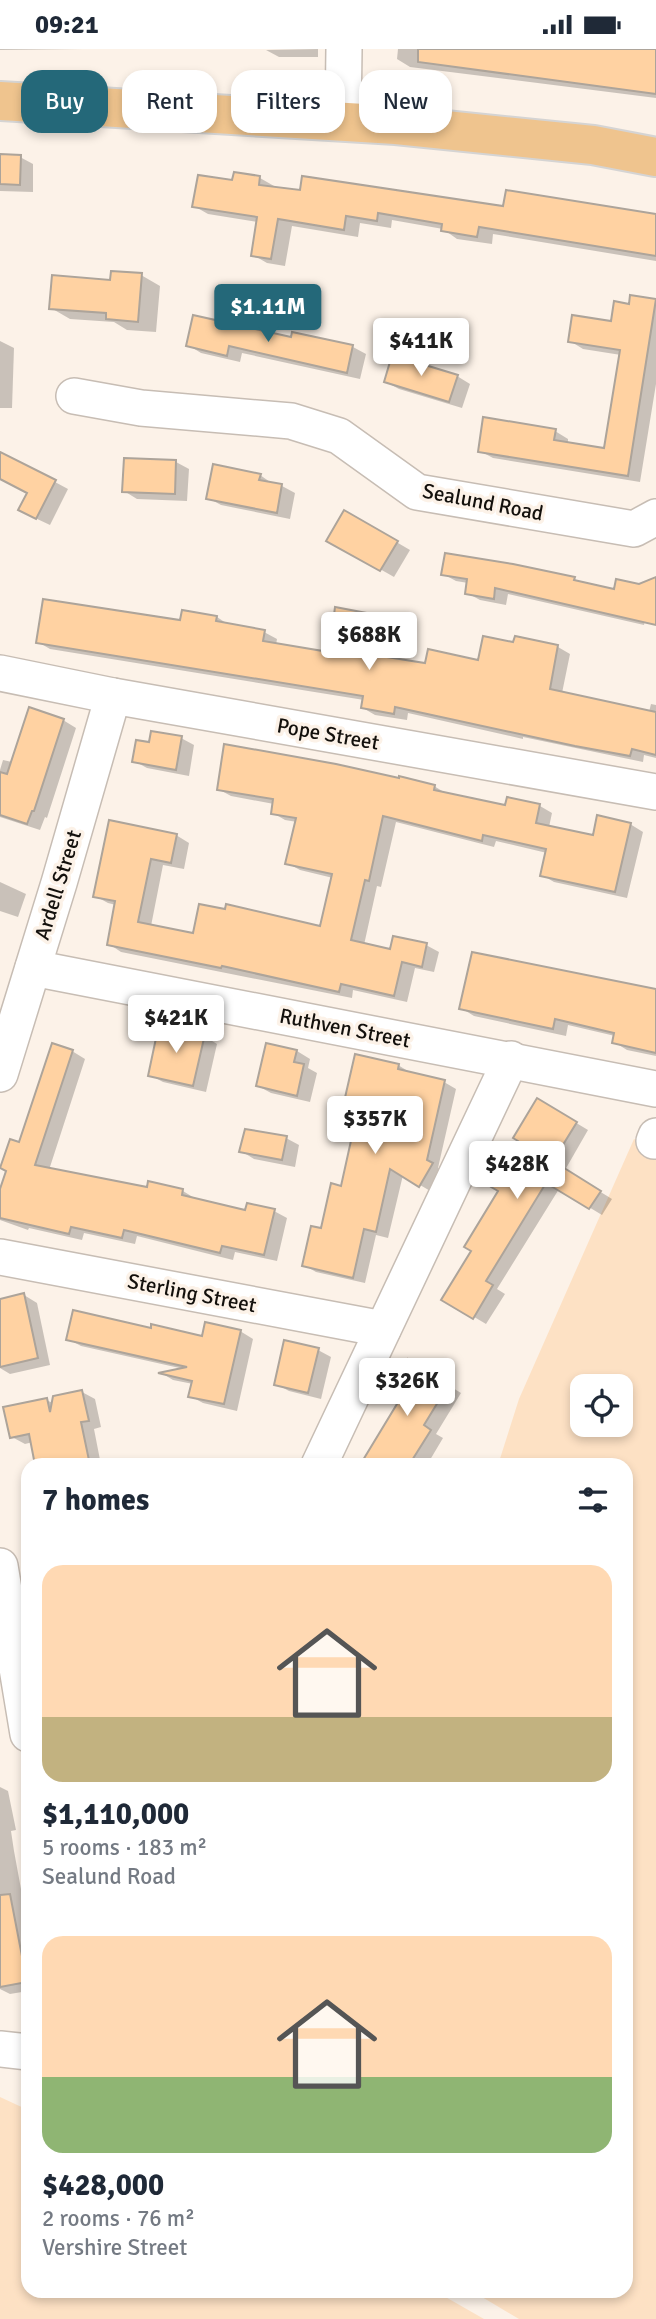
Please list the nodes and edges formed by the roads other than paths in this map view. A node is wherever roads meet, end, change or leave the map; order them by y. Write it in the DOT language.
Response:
graph roads {
  1 [pos="344,49"];
  2 [pos="344,70"];
  3 [pos="0,101"];
  4 [pos="231,114"];
  5 [pos="345,121"];
  6 [pos="656,157"];
  7 [pos="74,396"];
  8 [pos="656,517"];
  9 [pos="0,673"];
  10 [pos="113,696"];
  11 [pos="656,792"];
  12 [pos="33,968"];
  13 [pos="511,1059"];
  14 [pos="0,1074"];
  15 [pos="656,1089"];
  16 [pos="0,1257"];
  17 [pos="383,1329"];
  18 [pos="322,1458"];
  19 [pos="0,1566"];
  20 [pos="21,1692"];
  21 [pos="0,2049"];
  22 [pos="21,2051"];
  1 -- 2 [label="street"];
  3 -- 4 [label="main road"];
  5 -- 6 [label="main road"];
  7 -- 8 [label="street, Sealund Road"];
  9 -- 10 [label="street, Pope Street"];
  10 -- 11 [label="street, Pope Street"];
  10 -- 12 [label="street, Ardell Street"];
  12 -- 13 [label="street, Ruthven Street"];
  12 -- 14 [label="street, Ardell Street"];
  13 -- 15 [label="street, Ruthven Street"];
  13 -- 17 [label="street"];
  16 -- 17 [label="street, Sterling Street"];
  17 -- 18 [label="street"];
  19 -- 20 [label="street"];
  21 -- 22 [label="street"];
}
